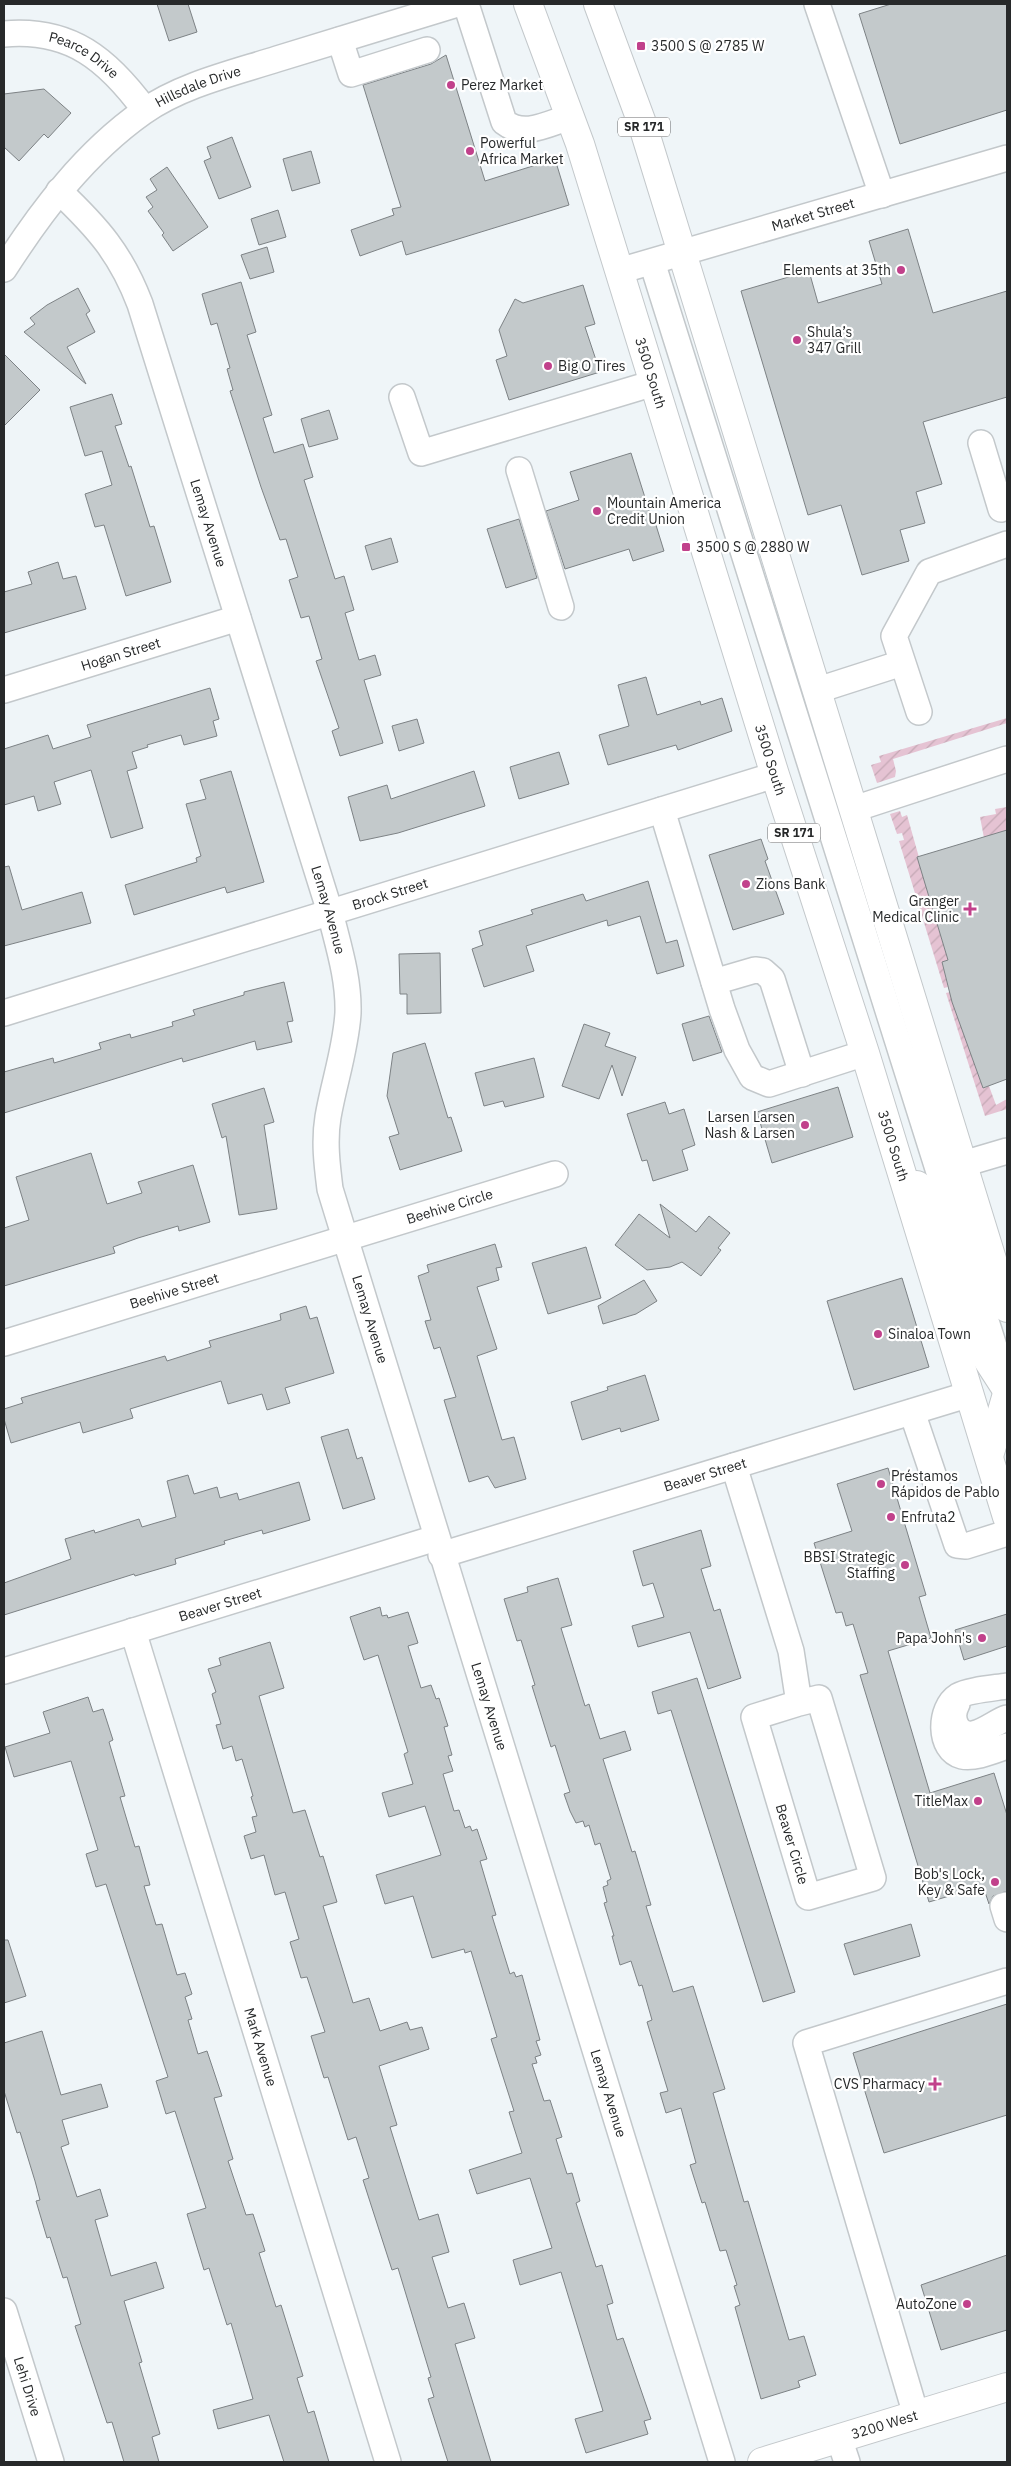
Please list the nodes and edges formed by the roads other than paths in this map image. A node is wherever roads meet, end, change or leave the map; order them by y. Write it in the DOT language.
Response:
graph roads {
  1 [pos="457,4"];
  2 [pos="466,4"];
  3 [pos="528,4"];
  4 [pos="598,4"];
  5 [pos="817,4"];
  6 [pos="4,34"];
  7 [pos="340,40"];
  8 [pos="427,50"];
  9 [pos="145,110"];
  10 [pos="570,117"];
  11 [pos="1003,161"];
  12 [pos="59,191"];
  13 [pos="882,195"];
  14 [pos="682,253"];
  15 [pos="652,262"];
  16 [pos="4,269"];
  17 [pos="620,271"];
  18 [pos="654,383"];
  19 [pos="402,397"];
  20 [pos="982,443"];
  21 [pos="518,470"];
  22 [pos="1007,507"];
  23 [pos="1007,544"];
  24 [pos="561,607"];
  25 [pos="238,618"];
  26 [pos="902,663"];
  27 [pos="4,690"];
  28 [pos="818,690"];
  29 [pos="918,712"];
  30 [pos="1007,759"];
  31 [pos="775,775"];
  32 [pos="854,808"];
  33 [pos="662,810"];
  34 [pos="330,912"];
  35 [pos="714,982"];
  36 [pos="4,1013"];
  37 [pos="865,1053"];
  38 [pos="802,1074"];
  39 [pos="895,1149"];
  40 [pos="1007,1151"];
  41 [pos="963,1164"];
  42 [pos="555,1174"];
  43 [pos="344,1239"];
  44 [pos="1007,1308"];
  45 [pos="4,1343"];
  46 [pos="1007,1390"];
  47 [pos="970,1394"];
  48 [pos="1007,1394"];
  49 [pos="912,1412"];
  50 [pos="989,1456"];
  51 [pos="734,1466"];
  52 [pos="1007,1517"];
  53 [pos="1007,1533"];
  54 [pos="439,1547"];
  55 [pos="133,1631"];
  56 [pos="4,1671"];
  57 [pos="1007,1686"];
  58 [pos="960,1694"];
  59 [pos="799,1703"];
  60 [pos="1007,1718"];
  61 [pos="1007,1746"];
  62 [pos="1007,1905"];
  63 [pos="1007,1919"];
  64 [pos="1007,1981"];
  65 [pos="4,2311"];
  66 [pos="1007,2387"];
  67 [pos="916,2415"];
  68 [pos="843,2450"];
  69 [pos="51,2462"];
  70 [pos="388,2462"];
  71 [pos="722,2462"];
  72 [pos="762,2462"];
  1 -- 7 [label="street, Hillsdale Drive"];
  2 -- 10 [label="street"];
  3 -- 10 [label="main road, 3500 South / SR 171"];
  4 -- 14 [label="main road, SR 171"];
  5 -- 13 [label="street"];
  6 -- 9 [label="street, Pearce Drive"];
  7 -- 8 [label="street"];
  7 -- 9 [label="street, Hillsdale Drive"];
  9 -- 12 [label="street, Hillsdale Drive"];
  10 -- 17 [label="main road, 3500 South / SR 171"];
  11 -- 13 [label="street, Market Street"];
  12 -- 16 [label="street, Hillsdale Drive"];
  12 -- 25 [label="street, Lemay Avenue"];
  13 -- 14 [label="street, Market Street"];
  14 -- 15 [label="street, Market Street"];
  14 -- 28 [label="main road, SR 171"];
  15 -- 17 [label="street, Market Street"];
  15 -- 46 [label="street"];
  17 -- 18 [label="main road, 3500 South / SR 171"];
  18 -- 19 [label="street"];
  18 -- 31 [label="main road, 3500 South / SR 171"];
  20 -- 22 [label="street"];
  21 -- 24 [label="street"];
  23 -- 26 [label="street"];
  25 -- 27 [label="street, Hogan Street"];
  25 -- 34 [label="street, Lemay Avenue"];
  26 -- 28 [label="street"];
  26 -- 29 [label="street"];
  28 -- 32 [label="main road, SR 171"];
  30 -- 32 [label="street"];
  31 -- 33 [label="street, Brock Street"];
  31 -- 37 [label="main road, 3500 South / SR 171"];
  32 -- 41 [label="main road, SR 171"];
  33 -- 34 [label="street, Brock Street"];
  33 -- 35 [label="street"];
  34 -- 36 [label="street, Brock Street"];
  34 -- 43 [label="street, Lemay Avenue"];
  35 -- 38 [label="street"];
  35 -- 38 [label="street"];
  37 -- 38 [label="street"];
  37 -- 39 [label="main road, 3500 South / SR 171"];
  39 -- 46 [label="main road"];
  39 -- 47 [label="main road, 3500 South / SR 171"];
  40 -- 41 [label="street"];
  41 -- 44 [label="main road, SR 171"];
  42 -- 43 [label="street, Beehive Circle"];
  43 -- 45 [label="street, Beehive Street"];
  43 -- 54 [label="street, Lemay Avenue"];
  47 -- 49 [label="street, Beaver Street"];
  47 -- 50 [label="main road, 3500 South / SR 171"];
  48 -- 50 [label="main road"];
  49 -- 51 [label="street, Beaver Street"];
  49 -- 53 [label="street"];
  50 -- 52 [label="main road, 3500 South / SR 171"];
  51 -- 54 [label="street, Beaver Street"];
  51 -- 59 [label="street"];
  54 -- 55 [label="street, Beaver Street"];
  54 -- 71 [label="street, Lemay Avenue"];
  55 -- 56 [label="street, Beaver Street"];
  55 -- 70 [label="street, Mark Avenue"];
  57 -- 58 [label="street"];
  58 -- 60 [label="street"];
  58 -- 61 [label="street"];
  59 -- 59 [label="street, Beaver Circle"];
  62 -- 63 [label="street"];
  64 -- 67 [label="street"];
  65 -- 69 [label="street, Lehi Drive"];
  66 -- 67 [label="main road, 3200 West"];
  67 -- 68 [label="main road, 3200 West"];
  68 -- 72 [label="main road, 3200 West"];
}
